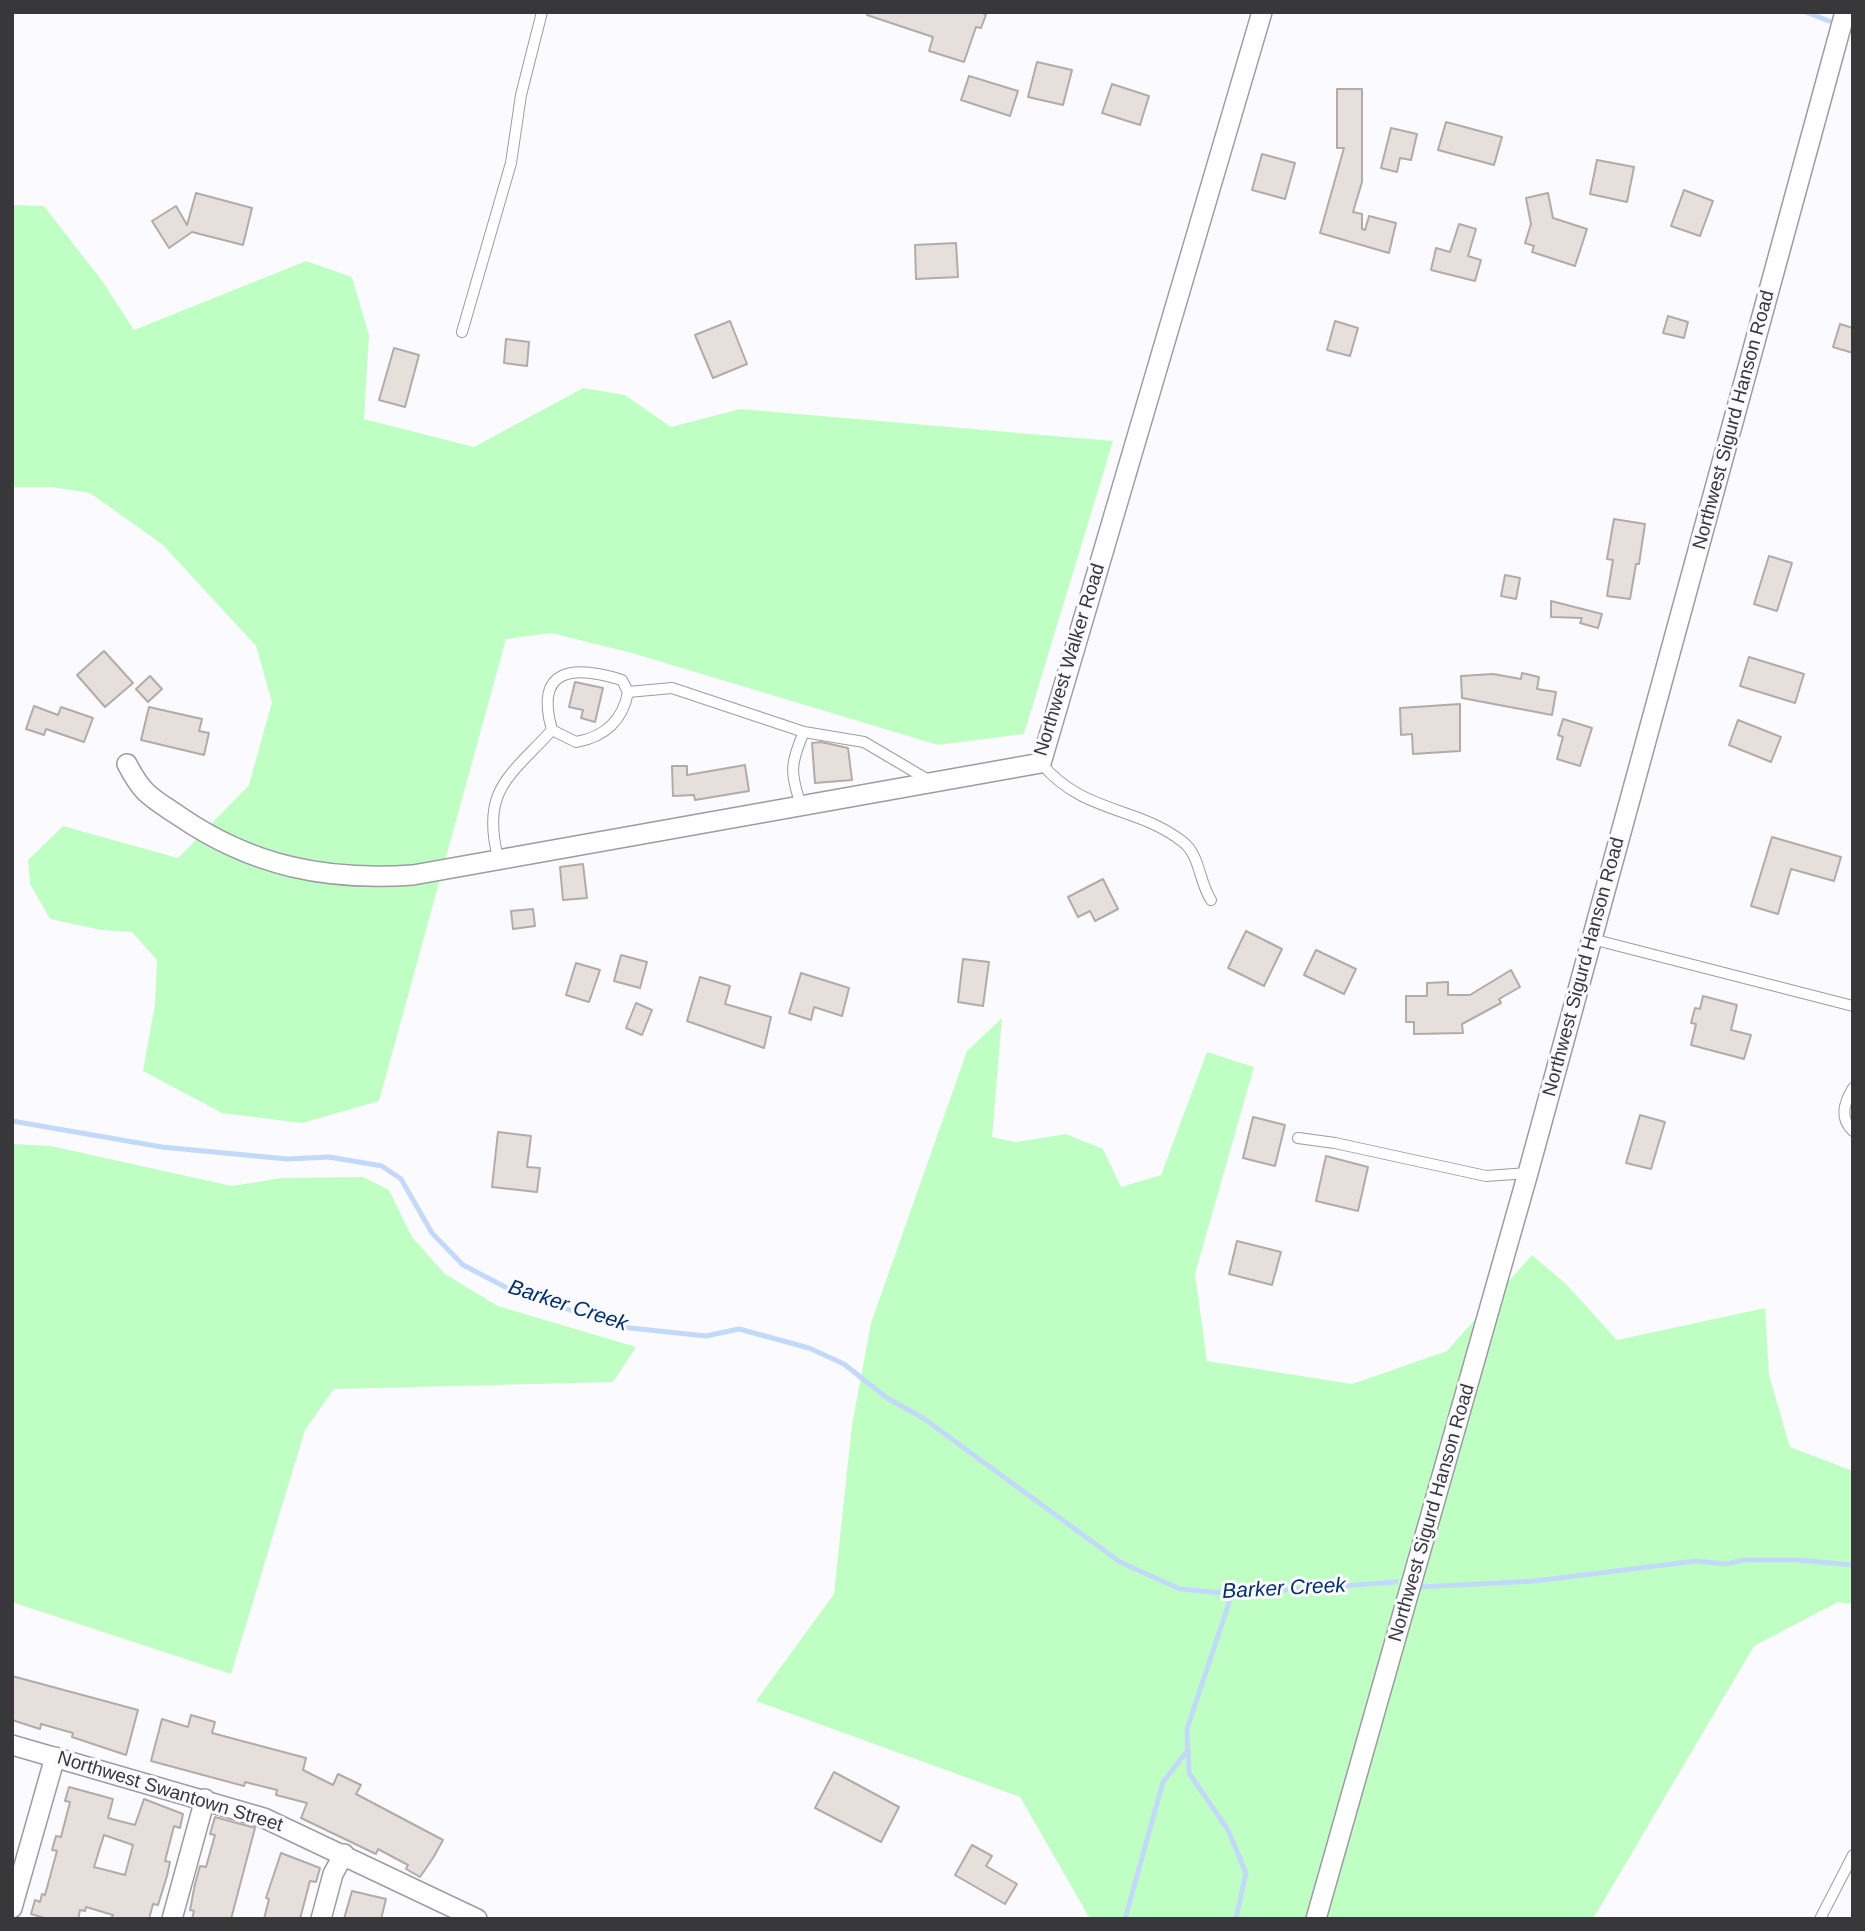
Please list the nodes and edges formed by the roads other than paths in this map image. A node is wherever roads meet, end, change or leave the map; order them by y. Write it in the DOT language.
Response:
graph roads {
  1 [pos="542,12"];
  2 [pos="1262,12"];
  3 [pos="1845,12"];
  4 [pos="462,332"];
  5 [pos="628,692"];
  6 [pos="552,730"];
  7 [pos="804,732"];
  8 [pos="1041,763"];
  9 [pos="127,764"];
  10 [pos="932,782"];
  11 [pos="801,805"];
  12 [pos="489,861"];
  13 [pos="1211,900"];
  14 [pos="1592,939"];
  15 [pos="1853,1006"];
  16 [pos="1853,1088"];
  17 [pos="1853,1131"];
  18 [pos="1298,1138"];
  19 [pos="1528,1173"];
  20 [pos="12,1745"];
  21 [pos="55,1757"];
  22 [pos="205,1799"];
  23 [pos="344,1854"];
  24 [pos="1853,1855"];
  25 [pos="12,1908"];
  26 [pos="172,1919"];
  27 [pos="321,1919"];
  28 [pos="477,1919"];
  29 [pos="1316,1919"];
  30 [pos="1820,1919"];
  1 -- 4 [label="lane"];
  2 -- 8 [label="street, Northwest Walker Road"];
  3 -- 14 [label="street, Northwest Sigurd Hanson Road"];
  5 -- 6 [label="lane"];
  5 -- 6 [label="lane"];
  5 -- 7 [label="lane"];
  6 -- 12 [label="lane"];
  7 -- 10 [label="lane"];
  7 -- 11 [label="lane"];
  8 -- 10 [label="street, Northwest Walker Road"];
  8 -- 13 [label="lane"];
  9 -- 12 [label="street, Northwest Walker Road"];
  10 -- 11 [label="street, Northwest Walker Road"];
  11 -- 12 [label="street, Northwest Walker Road"];
  14 -- 15 [label="lane"];
  14 -- 19 [label="street, Northwest Sigurd Hanson Road"];
  16 -- 17 [label="lane"];
  18 -- 19 [label="lane"];
  19 -- 29 [label="street, Northwest Sigurd Hanson Road"];
  20 -- 21 [label="street, Northwest Swantown Street"];
  21 -- 22 [label="street, Northwest Swantown Street"];
  21 -- 25 [label="street"];
  22 -- 23 [label="street, Northwest Swantown Street"];
  22 -- 26 [label="street"];
  23 -- 27 [label="street"];
  23 -- 28 [label="street, Northwest Swantown Street"];
  24 -- 30 [label="lane"];
}
